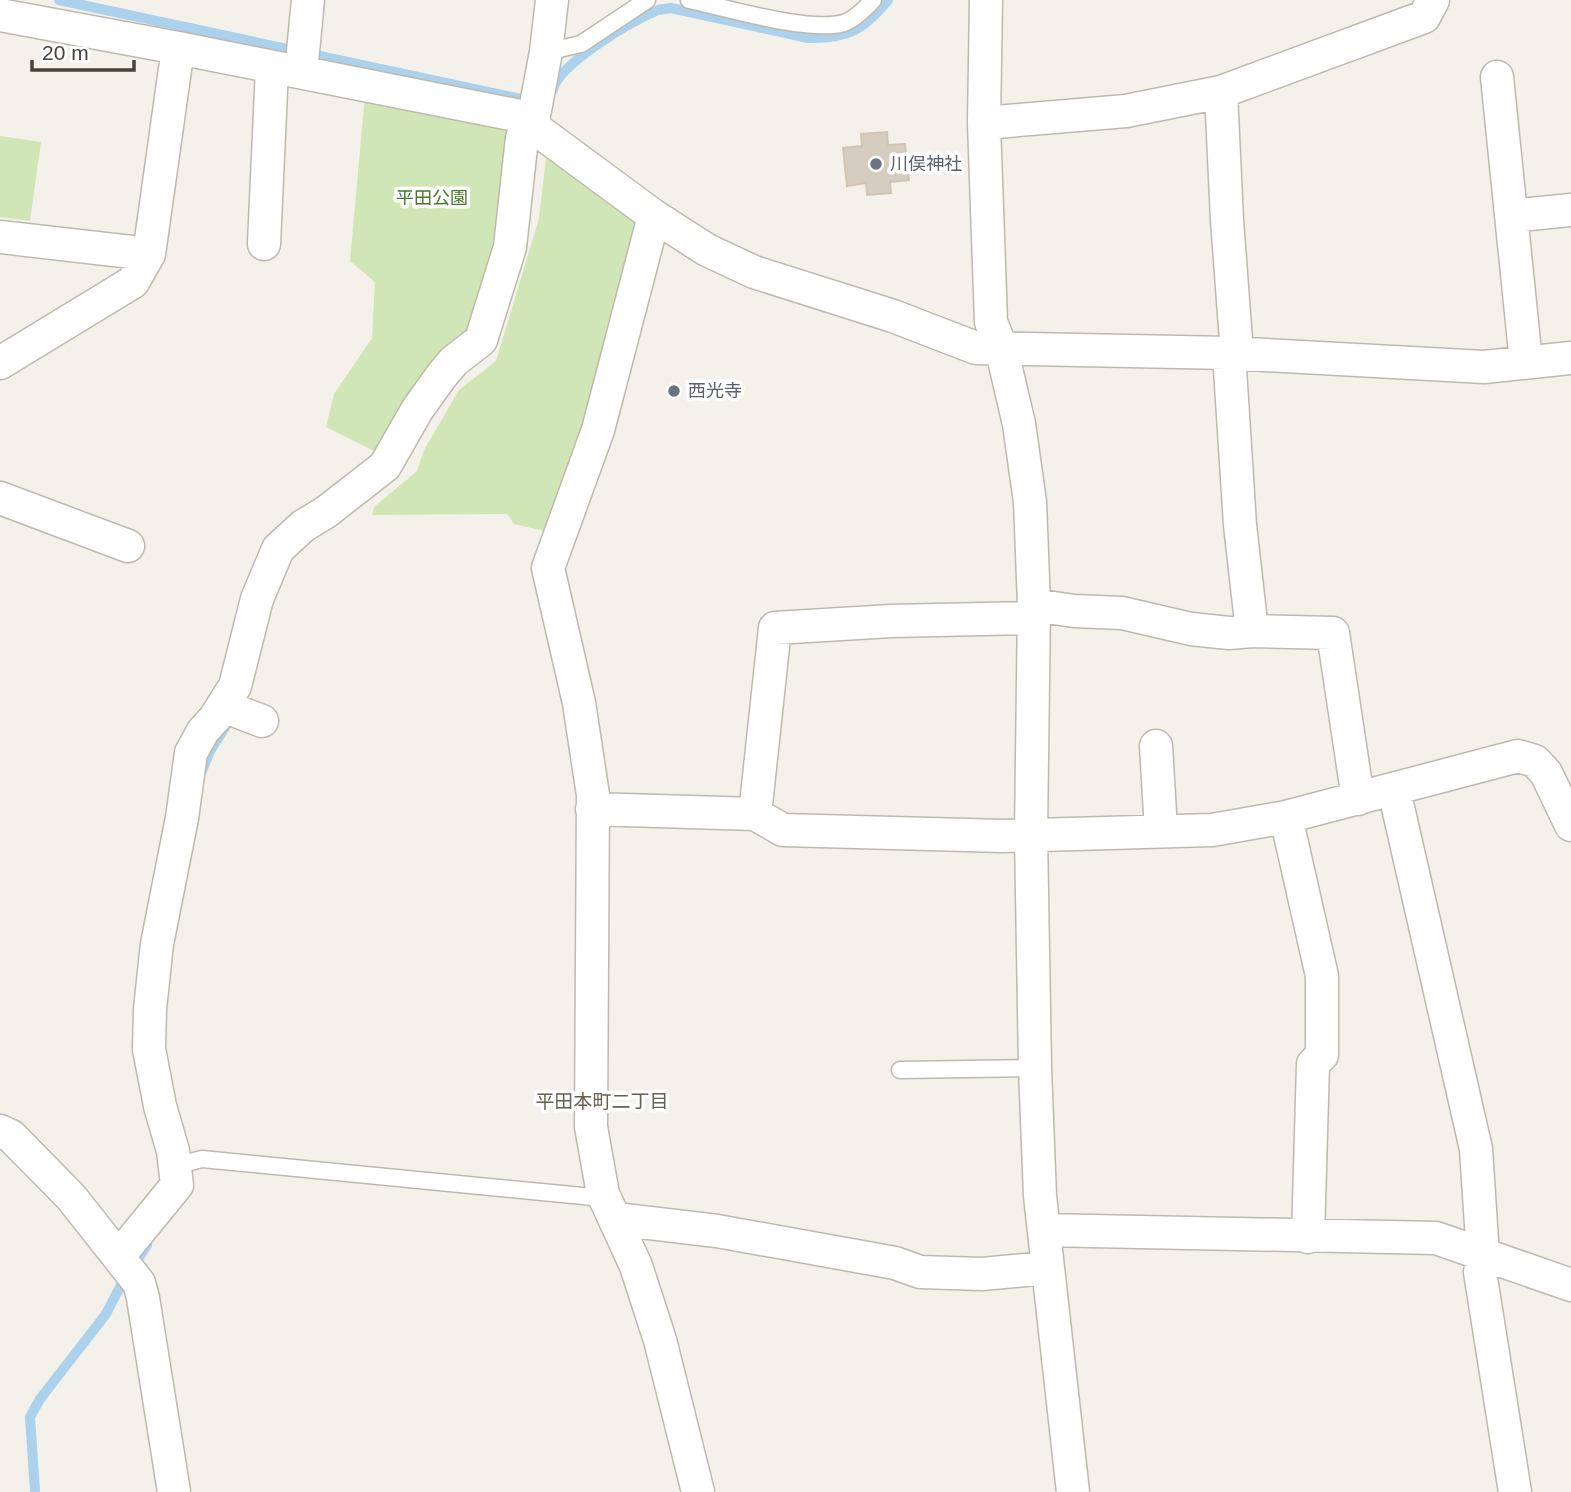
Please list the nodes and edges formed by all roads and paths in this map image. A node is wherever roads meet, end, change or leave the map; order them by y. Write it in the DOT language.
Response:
graph roads {
  1 [pos="308,0"];
  2 [pos="552,0"];
  3 [pos="647,0"];
  4 [pos="689,0"];
  5 [pos="873,0"];
  6 [pos="986,0"];
  7 [pos="1433,0"];
  8 [pos="0,15"];
  9 [pos="178,48"];
  10 [pos="545,52"];
  11 [pos="291,70"];
  12 [pos="1497,77"];
  13 [pos="1221,92"];
  14 [pos="534,108"];
  15 [pos="984,123"];
  16 [pos="1571,210"];
  17 [pos="654,216"];
  18 [pos="1511,216"];
  19 [pos="0,237"];
  20 [pos="264,244"];
  21 [pos="149,254"];
  22 [pos="1001,347"];
  23 [pos="1233,353"];
  24 [pos="1571,358"];
  25 [pos="1526,362"];
  26 [pos="0,363"];
  27 [pos="0,498"];
  28 [pos="128,546"];
  29 [pos="1034,611"];
  30 [pos="1252,631"];
  31 [pos="223,706"];
  32 [pos="262,721"];
  33 [pos="1156,746"];
  34 [pos="1394,790"];
  35 [pos="1358,799"];
  36 [pos="593,809"];
  37 [pos="755,814"];
  38 [pos="1286,817"];
  39 [pos="1571,825"];
  40 [pos="1161,830"];
  41 [pos="1031,834"];
  42 [pos="1035,1068"];
  43 [pos="900,1070"];
  44 [pos="4,1136"];
  45 [pos="185,1163"];
  46 [pos="609,1207"];
  47 [pos="1044,1230"];
  48 [pos="1308,1237"];
  49 [pos="119,1256"];
  50 [pos="1483,1256"];
  51 [pos="1047,1268"];
  52 [pos="1571,1284"];
  53 [pos="174,1492"];
  54 [pos="698,1492"];
  55 [pos="1073,1492"];
  56 [pos="1515,1492"];
  1 -- 11 [label="street"];
  2 -- 10 [label="street"];
  3 -- 10 [label="lane"];
  4 -- 5 [label="lane"];
  6 -- 15 [label="street"];
  7 -- 13 [label="street"];
  8 -- 9 [label="street"];
  9 -- 11 [label="street"];
  9 -- 21 [label="street"];
  10 -- 14 [label="street"];
  11 -- 14 [label="street"];
  11 -- 20 [label="street"];
  12 -- 18 [label="street"];
  13 -- 15 [label="street"];
  13 -- 23 [label="street"];
  14 -- 17 [label="street"];
  14 -- 31 [label="street"];
  15 -- 22 [label="street"];
  16 -- 18 [label="street"];
  17 -- 22 [label="street"];
  17 -- 36 [label="street"];
  18 -- 25 [label="street"];
  19 -- 21 [label="street"];
  21 -- 26 [label="street"];
  22 -- 23 [label="street"];
  22 -- 29 [label="street"];
  23 -- 25 [label="street"];
  23 -- 30 [label="street"];
  24 -- 25 [label="street"];
  27 -- 28 [label="street"];
  29 -- 30 [label="street"];
  29 -- 37 [label="street"];
  29 -- 41 [label="street"];
  30 -- 35 [label="street"];
  31 -- 32 [label="street"];
  31 -- 45 [label="street"];
  33 -- 40 [label="street"];
  34 -- 35 [label="street"];
  34 -- 39 [label="street"];
  34 -- 50 [label="street"];
  35 -- 38 [label="street"];
  36 -- 37 [label="street"];
  36 -- 46 [label="street"];
  37 -- 41 [label="street"];
  38 -- 40 [label="street"];
  38 -- 48 [label="street"];
  40 -- 41 [label="street"];
  41 -- 42 [label="street"];
  42 -- 43 [label="lane"];
  42 -- 47 [label="street"];
  44 -- 49 [label="street"];
  45 -- 46 [label="lane"];
  45 -- 49 [label="street"];
  46 -- 51 [label="street"];
  46 -- 54 [label="street"];
  47 -- 48 [label="street"];
  47 -- 51 [label="street"];
  48 -- 50 [label="street"];
  49 -- 53 [label="street"];
  50 -- 52 [label="street"];
  50 -- 56 [label="street"];
  51 -- 55 [label="street"];
}
